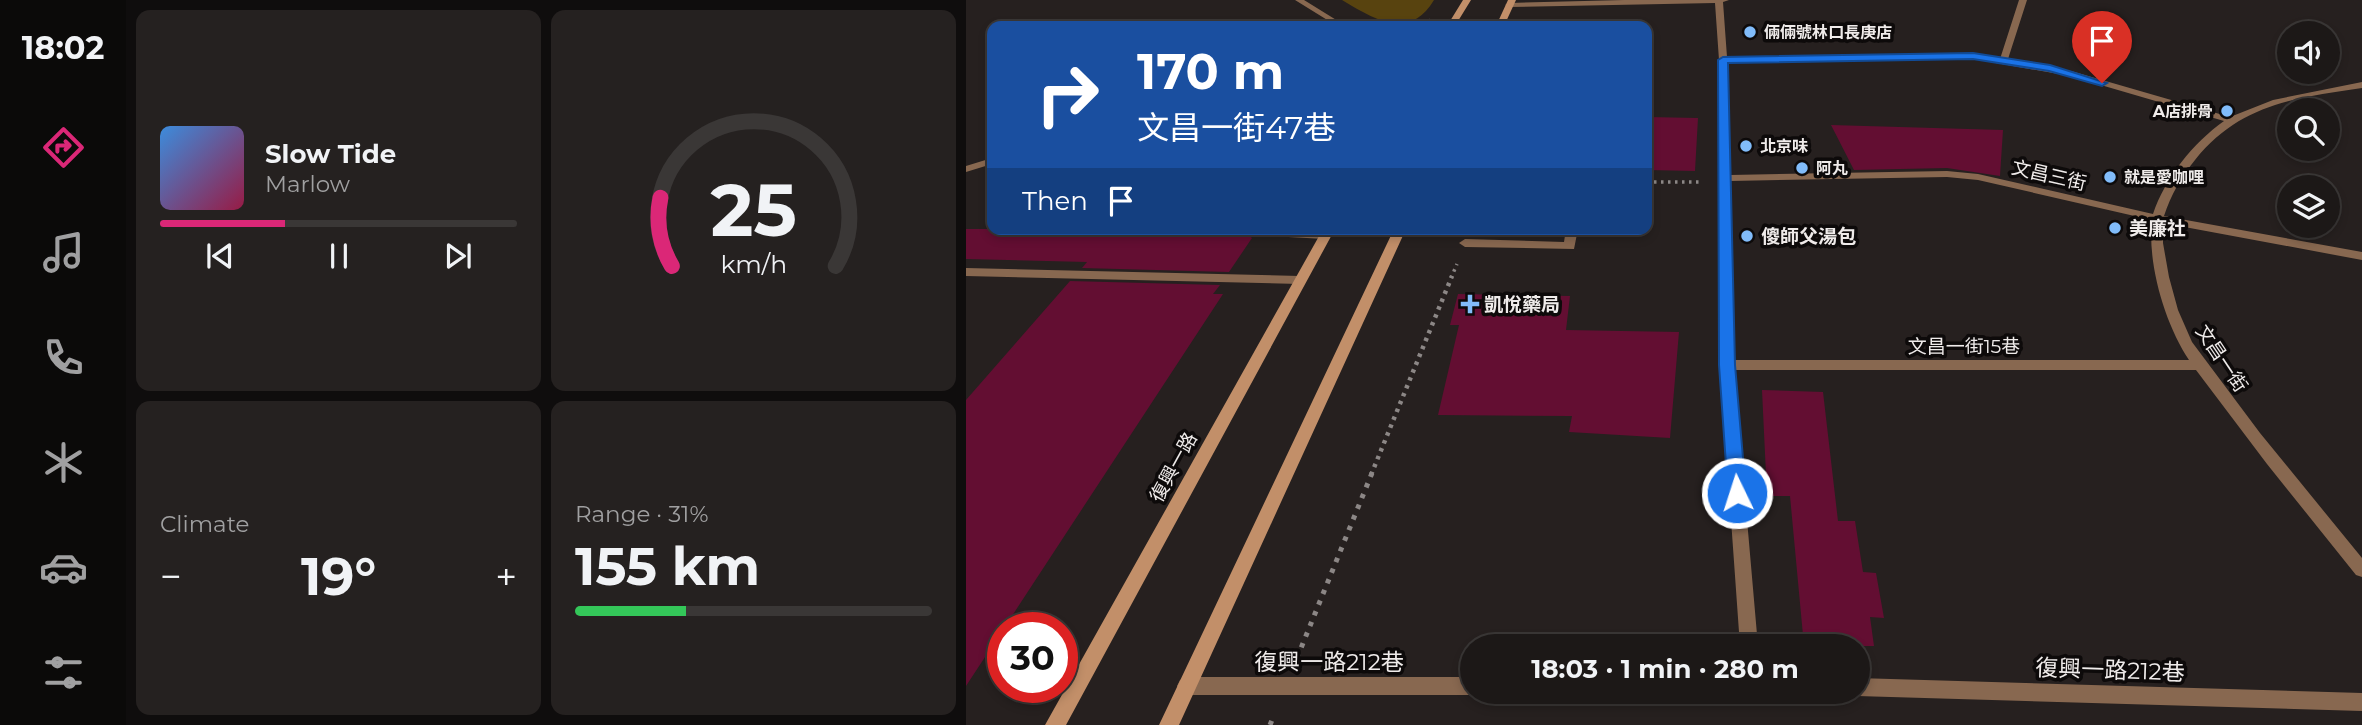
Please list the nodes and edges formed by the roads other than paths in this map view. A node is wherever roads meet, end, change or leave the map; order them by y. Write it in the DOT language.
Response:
graph roads {
  1 [pos="1299,0"];
  2 [pos="1467,0"];
  3 [pos="1719,0"];
  4 [pos="1725,0"];
  5 [pos="2023,0"];
  6 [pos="1511,2"];
  7 [pos="1334,21"];
  8 [pos="1454,21"];
  9 [pos="1502,21"];
  10 [pos="2004,59"];
  11 [pos="1723,60"];
  12 [pos="2362,85"];
  13 [pos="2231,120"];
  14 [pos="987,163"];
  15 [pos="966,169"];
  16 [pos="1724,180"];
  17 [pos="2157,218"];
  18 [pos="1325,235"];
  19 [pos="1397,235"];
  20 [pos="1571,235"];
  21 [pos="1465,243"];
  22 [pos="2362,256"];
  23 [pos="966,272"];
  24 [pos="1300,280"];
  25 [pos="1727,365"];
  26 [pos="2202,365"];
  27 [pos="2362,570"];
  28 [pos="1748,634"];
  29 [pos="1187,686"];
  30 [pos="1460,686"];
  31 [pos="1870,687"];
  32 [pos="2362,702"];
  33 [pos="1055,725"];
  34 [pos="1169,725"];
  1 -- 7 [label="street"];
  2 -- 8 [label="main road"];
  3 -- 4 [label="street"];
  3 -- 6 [label="street"];
  3 -- 11 [label="street"];
  5 -- 10 [label="street"];
  6 -- 9 [label="main road"];
  10 -- 11 [label="street"];
  10 -- 13 [label="street"];
  11 -- 16 [label="street"];
  12 -- 13 [label="street"];
  13 -- 17 [label="street"];
  14 -- 15 [label="street"];
  16 -- 17 [label="street, 文昌三街"];
  16 -- 25 [label="street"];
  17 -- 22 [label="street, 文昌三街"];
  17 -- 26 [label="street, 文昌一街"];
  18 -- 24 [label="main road, 復興一路"];
  19 -- 29 [label="main road"];
  20 -- 21 [label="street"];
  23 -- 24 [label="street"];
  24 -- 33 [label="main road, 復興一路"];
  25 -- 26 [label="street, 文昌一街15巷"];
  25 -- 28 [label="street"];
  26 -- 27 [label="street, 文昌一街"];
  29 -- 30 [label="street, 復興一路212巷"];
  29 -- 34 [label="main road"];
  31 -- 32 [label="street, 復興一路212巷"];
}
